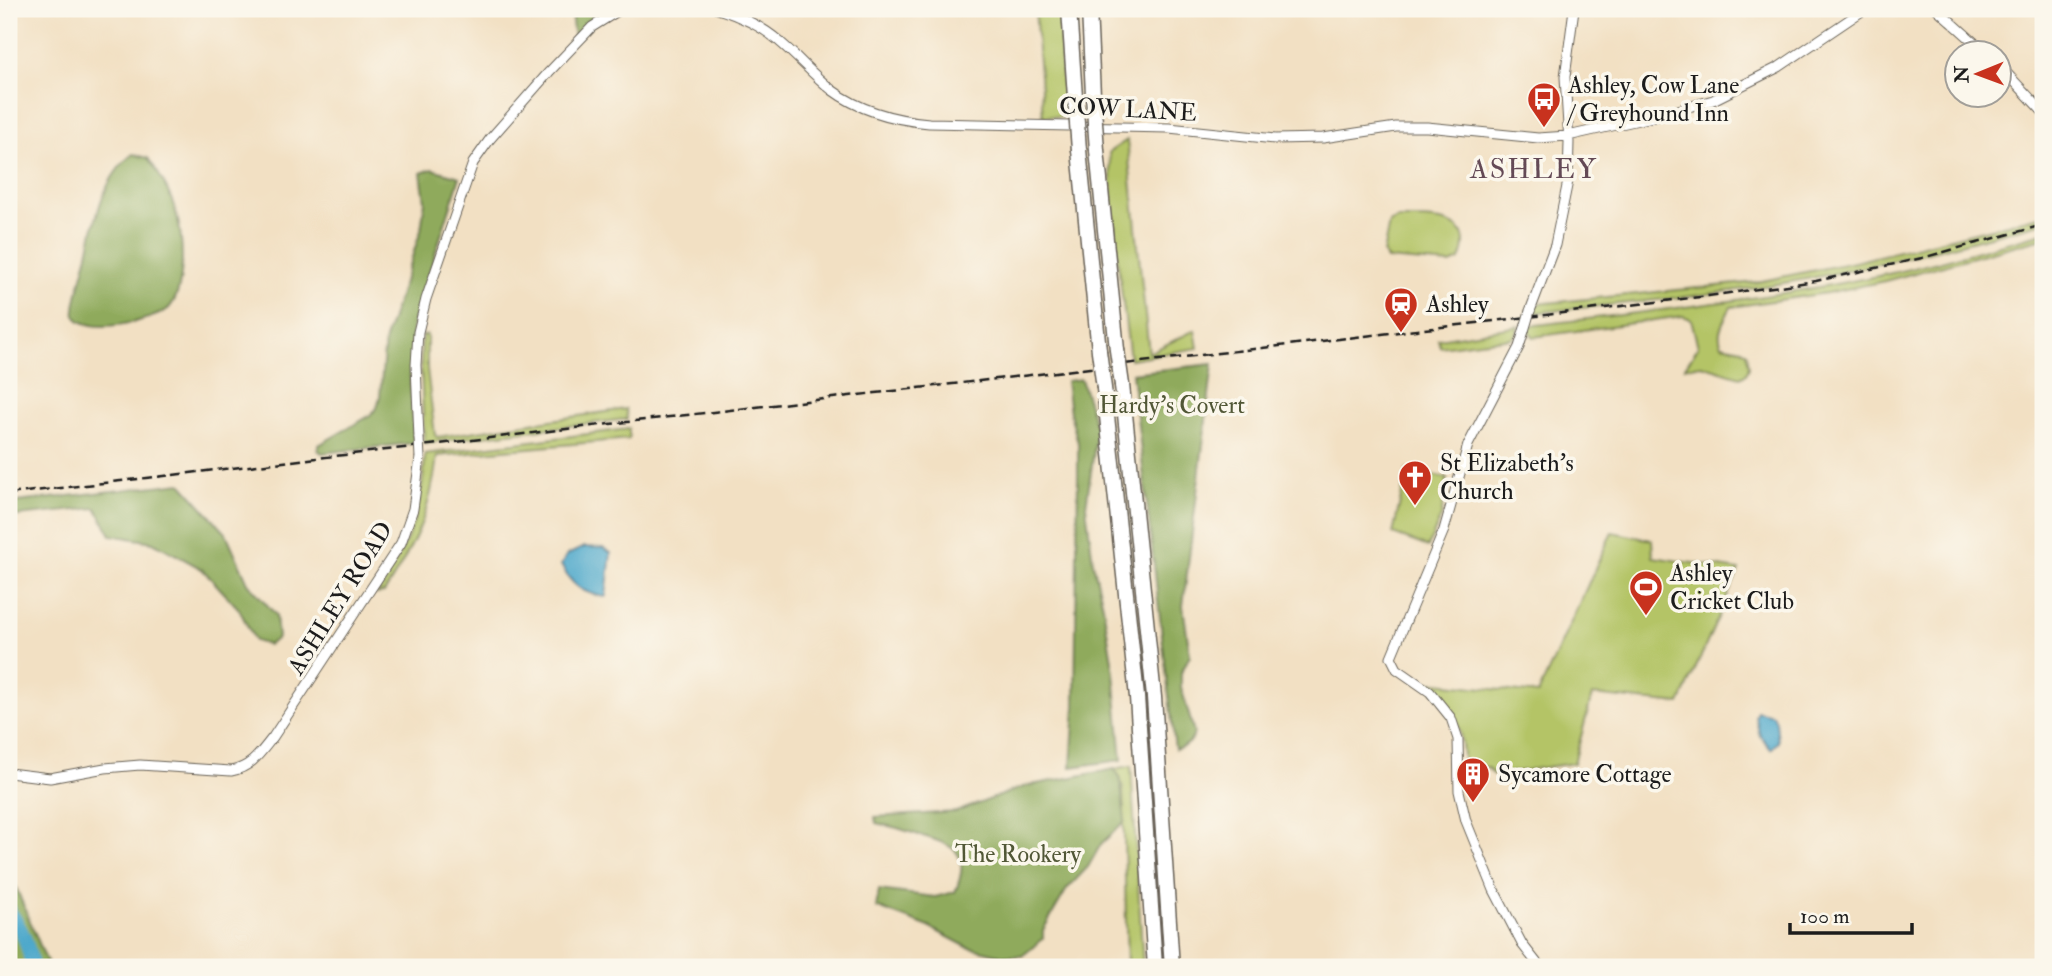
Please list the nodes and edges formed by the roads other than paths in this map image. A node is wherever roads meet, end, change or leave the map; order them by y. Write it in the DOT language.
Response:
graph roads {
  1 [pos="621,9"];
  2 [pos="718,9"];
  3 [pos="1069,9"];
  4 [pos="1089,9"];
  5 [pos="1574,9"];
  6 [pos="1865,9"];
  7 [pos="1937,9"];
  8 [pos="1969,38"];
  9 [pos="2014,81"];
  10 [pos="2043,112"];
  11 [pos="1568,136"];
  12 [pos="9,773"];
  13 [pos="1155,967"];
  14 [pos="1172,967"];
  15 [pos="1541,967"];
  1 -- 12 [label="street, ASHLEY ROAD, bridge"];
  2 -- 11 [label="street, COW LANE"];
  3 -- 13 [label="highway, bridge"];
  4 -- 14 [label="highway, bridge"];
  5 -- 11 [label="street"];
  6 -- 11 [label="street, COW LANE"];
  7 -- 8 [label="street"];
  9 -- 10 [label="street"];
  11 -- 15 [label="street, bridge"];
}
